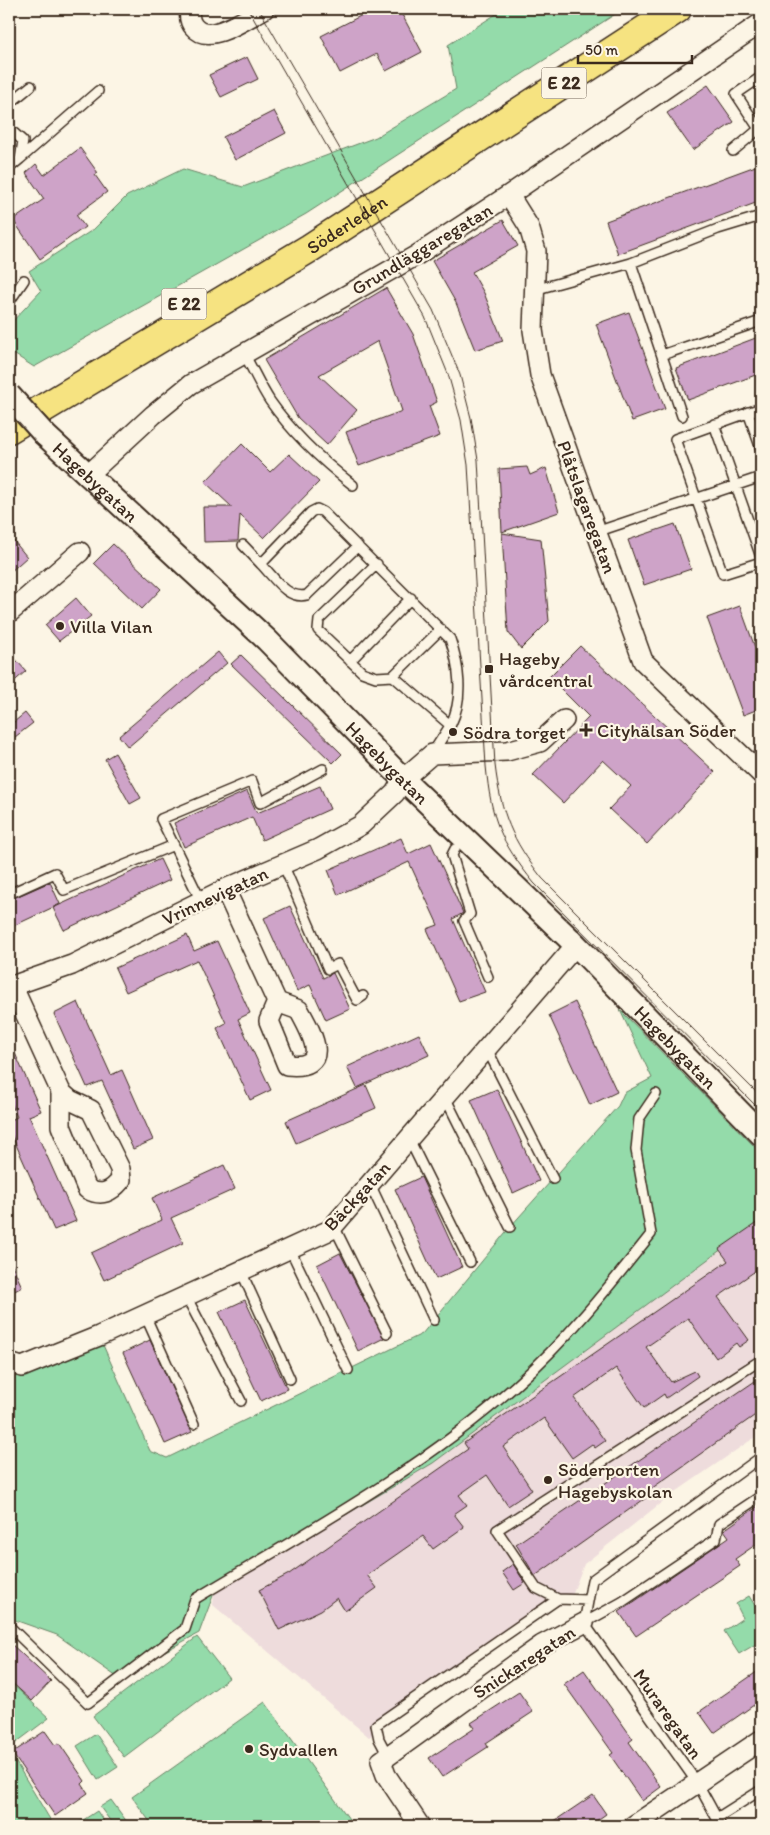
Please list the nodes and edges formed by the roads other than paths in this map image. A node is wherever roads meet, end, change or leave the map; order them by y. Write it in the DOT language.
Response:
graph roads {
  1 [pos="190,9"];
  2 [pos="264,9"];
  3 [pos="648,9"];
  4 [pos="677,9"];
  5 [pos="233,15"];
  6 [pos="761,23"];
  7 [pos="761,77"];
  8 [pos="31,86"];
  9 [pos="98,91"];
  10 [pos="9,104"];
  11 [pos="760,128"];
  12 [pos="9,133"];
  13 [pos="733,151"];
  14 [pos="20,159"];
  15 [pos="9,168"];
  16 [pos="510,195"];
  17 [pos="761,216"];
  18 [pos="631,263"];
  19 [pos="24,280"];
  20 [pos="534,290"];
  21 [pos="9,302"];
  22 [pos="761,321"];
  23 [pos="244,354"];
  24 [pos="662,355"];
  25 [pos="9,396"];
  26 [pos="9,408"];
  27 [pos="761,408"];
  28 [pos="748,412"];
  29 [pos="682,416"];
  30 [pos="714,424"];
  31 [pos="9,429"];
  32 [pos="761,449"];
  33 [pos="87,476"];
  34 [pos="761,477"];
  35 [pos="737,485"];
  36 [pos="353,486"];
  37 [pos="695,498"];
  38 [pos="596,532"];
  39 [pos="243,545"];
  40 [pos="358,546"];
  41 [pos="80,552"];
  42 [pos="761,557"];
  43 [pos="761,562"];
  44 [pos="261,564"];
  45 [pos="378,564"];
  46 [pos="411,598"];
  47 [pos="9,613"];
  48 [pos="441,629"];
  49 [pos="350,661"];
  50 [pos="393,676"];
  51 [pos="564,720"];
  52 [pos="450,725"];
  53 [pos="432,754"];
  54 [pos="323,769"];
  55 [pos="761,774"];
  56 [pos="403,779"];
  57 [pos="174,845"];
  58 [pos="456,848"];
  59 [pos="283,864"];
  60 [pos="225,889"];
  61 [pos="9,894"];
  62 [pos="201,901"];
  63 [pos="576,945"];
  64 [pos="488,977"];
  65 [pos="11,986"];
  66 [pos="363,996"];
  67 [pos="277,1002"];
  68 [pos="486,1048"];
  69 [pos="61,1092"];
  70 [pos="656,1094"];
  71 [pos="445,1097"];
  72 [pos="761,1134"];
  73 [pos="409,1138"];
  74 [pos="553,1179"];
  75 [pos="370,1184"];
  76 [pos="334,1226"];
  77 [pos="510,1227"];
  78 [pos="290,1249"];
  79 [pos="470,1262"];
  80 [pos="241,1271"];
  81 [pos="186,1296"];
  82 [pos="145,1315"];
  83 [pos="434,1320"];
  84 [pos="387,1333"];
  85 [pos="761,1360"];
  86 [pos="9,1363"];
  87 [pos="348,1370"];
  88 [pos="290,1379"];
  89 [pos="241,1401"];
  90 [pos="194,1424"];
  91 [pos="761,1458"];
  92 [pos="761,1496"];
  93 [pos="558,1600"];
  94 [pos="588,1600"];
  95 [pos="584,1622"];
  96 [pos="9,1626"];
  97 [pos="761,1740"];
  98 [pos="384,1759"];
  99 [pos="698,1784"];
  100 [pos="761,1790"];
  101 [pos="719,1822"];
  102 [pos="420,1826"];
  103 [pos="633,1826"];
  1 -- 5 [label="street"];
  2 -- 5 [label="street"];
  3 -- 26 [label="highway, Söderleden / E 22"];
  4 -- 31 [label="highway, Söderleden / E 22"];
  6 -- 16 [label="street, Grundläggaregatan"];
  7 -- 11 [label="lane"];
  8 -- 10 [label="lane"];
  9 -- 14 [label="lane"];
  11 -- 13 [label="lane"];
  12 -- 14 [label="lane"];
  14 -- 15 [label="lane"];
  16 -- 20 [label="street, Plåtslagaregatan"];
  16 -- 23 [label="street, Grundläggaregatan"];
  17 -- 18 [label="lane"];
  18 -- 20 [label="lane"];
  18 -- 24 [label="lane"];
  19 -- 21 [label="lane"];
  20 -- 38 [label="street, Plåtslagaregatan"];
  22 -- 24 [label="lane"];
  23 -- 33 [label="street, Grundläggaregatan"];
  23 -- 36 [label="lane"];
  24 -- 29 [label="lane"];
  25 -- 33 [label="street, Hagebygatan, bridge"];
  27 -- 28 [label="lane"];
  28 -- 30 [label="lane"];
  28 -- 32 [label="lane"];
  30 -- 35 [label="lane"];
  30 -- 37 [label="lane"];
  33 -- 56 [label="street, Hagebygatan"];
  34 -- 35 [label="lane"];
  35 -- 37 [label="lane"];
  35 -- 42 [label="lane"];
  37 -- 38 [label="lane"];
  37 -- 43 [label="lane"];
  38 -- 55 [label="street, Plåtslagaregatan"];
  39 -- 44 [label="lane"];
  40 -- 44 [label="lane"];
  40 -- 44 [label="lane"];
  40 -- 45 [label="lane"];
  41 -- 47 [label="street"];
  45 -- 46 [label="lane"];
  45 -- 49 [label="lane"];
  46 -- 48 [label="lane"];
  46 -- 49 [label="lane"];
  48 -- 50 [label="lane"];
  48 -- 52 [label="lane"];
  49 -- 50 [label="lane"];
  50 -- 52 [label="lane"];
  51 -- 53 [label="street"];
  52 -- 53 [label="lane"];
  53 -- 56 [label="street, Vrinnevigatan"];
  54 -- 57 [label="lane"];
  56 -- 59 [label="street, Vrinnevigatan"];
  56 -- 63 [label="street, Hagebygatan"];
  57 -- 61 [label="lane"];
  57 -- 62 [label="lane"];
  58 -- 64 [label="lane"];
  59 -- 60 [label="street, Vrinnevigatan"];
  59 -- 66 [label="lane"];
  60 -- 62 [label="street, Vrinnevigatan"];
  60 -- 67 [label="street"];
  62 -- 65 [label="street, Vrinnevigatan"];
  63 -- 68 [label="street, Bäckgatan"];
  63 -- 72 [label="street, Hagebygatan"];
  65 -- 69 [label="street"];
  68 -- 71 [label="street, Bäckgatan"];
  68 -- 74 [label="lane"];
  69 -- 69 [label="street"];
  70 -- 96 [label="lane"];
  71 -- 73 [label="street, Bäckgatan"];
  71 -- 77 [label="lane"];
  73 -- 75 [label="street, Bäckgatan"];
  73 -- 79 [label="lane"];
  75 -- 76 [label="street, Bäckgatan"];
  75 -- 83 [label="lane"];
  76 -- 78 [label="street, Bäckgatan"];
  76 -- 84 [label="lane"];
  78 -- 80 [label="street, Bäckgatan"];
  78 -- 87 [label="lane"];
  80 -- 81 [label="street, Bäckgatan"];
  80 -- 88 [label="lane"];
  81 -- 82 [label="street, Bäckgatan"];
  81 -- 89 [label="lane"];
  82 -- 86 [label="street, Bäckgatan"];
  82 -- 90 [label="lane"];
  85 -- 93 [label="lane"];
  91 -- 94 [label="lane, Snickaregatan"];
  92 -- 95 [label="lane"];
  93 -- 94 [label="lane"];
  93 -- 98 [label="lane"];
  94 -- 95 [label="lane, Snickaregatan"];
  95 -- 98 [label="street, Snickaregatan"];
  95 -- 99 [label="lane, Muraregatan"];
  97 -- 99 [label="street"];
  98 -- 102 [label="street"];
  99 -- 101 [label="lane, Muraregatan"];
  99 -- 103 [label="street"];
  100 -- 101 [label="lane"];
}
